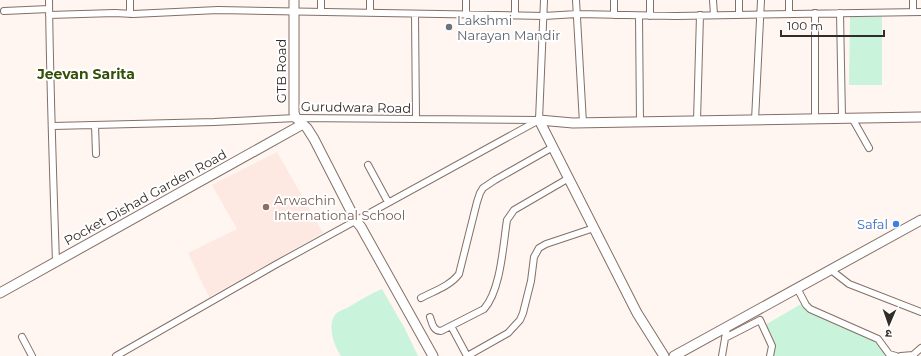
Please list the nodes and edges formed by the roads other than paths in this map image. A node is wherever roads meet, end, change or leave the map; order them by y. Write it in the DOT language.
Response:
graph roads {
  1 [pos="49,0"];
  2 [pos="130,0"];
  3 [pos="294,0"];
  4 [pos="321,0"];
  5 [pos="370,0"];
  6 [pos="466,0"];
  7 [pos="515,0"];
  8 [pos="544,0"];
  9 [pos="576,0"];
  10 [pos="614,0"];
  11 [pos="650,0"];
  12 [pos="713,0"];
  13 [pos="739,0"];
  14 [pos="761,0"];
  15 [pos="789,0"];
  16 [pos="913,0"];
  17 [pos="4,11"];
  18 [pos="321,11"];
  19 [pos="49,12"];
  20 [pos="294,12"];
  21 [pos="913,12"];
  22 [pos="921,12"];
  23 [pos="370,13"];
  24 [pos="814,13"];
  25 [pos="840,13"];
  26 [pos="130,14"];
  27 [pos="415,14"];
  28 [pos="466,14"];
  29 [pos="577,14"];
  30 [pos="739,14"];
  31 [pos="761,14"];
  32 [pos="789,14"];
  33 [pos="515,15"];
  34 [pos="614,15"];
  35 [pos="700,15"];
  36 [pos="714,15"];
  37 [pos="544,16"];
  38 [pos="638,16"];
  39 [pos="650,16"];
  40 [pos="921,117"];
  41 [pos="296,118"];
  42 [pos="842,118"];
  43 [pos="852,118"];
  44 [pos="416,119"];
  45 [pos="815,119"];
  46 [pos="539,120"];
  47 [pos="755,120"];
  48 [pos="697,121"];
  49 [pos="640,122"];
  50 [pos="583,123"];
  51 [pos="303,124"];
  52 [pos="95,125"];
  53 [pos="53,126"];
  54 [pos="553,147"];
  55 [pos="870,148"];
  56 [pos="96,154"];
  57 [pos="368,165"];
  58 [pos="569,178"];
  59 [pos="388,202"];
  60 [pos="921,220"];
  61 [pos="356,221"];
  62 [pos="594,228"];
  63 [pos="56,262"];
  64 [pos="831,270"];
  65 [pos="797,288"];
  66 [pos="0,293"];
  67 [pos="421,298"];
  68 [pos="921,312"];
  69 [pos="430,317"];
  70 [pos="451,326"];
  71 [pos="727,327"];
  72 [pos="22,338"];
  73 [pos="725,338"];
  74 [pos="424,344"];
  75 [pos="921,348"];
  76 [pos="914,355"];
  77 [pos="32,356"];
  78 [pos="116,356"];
  79 [pos="427,356"];
  80 [pos="433,356"];
  81 [pos="664,356"];
  82 [pos="674,356"];
  83 [pos="722,356"];
  84 [pos="770,356"];
  85 [pos="896,356"];
  86 [pos="901,356"];
  1 -- 19 [label="street"];
  2 -- 26 [label="street"];
  3 -- 20 [label="street, GTB Road"];
  4 -- 18 [label="street"];
  5 -- 23 [label="street"];
  6 -- 28 [label="street"];
  7 -- 33 [label="street"];
  8 -- 37 [label="street"];
  9 -- 29 [label="street"];
  10 -- 34 [label="street"];
  11 -- 39 [label="street"];
  12 -- 36 [label="street"];
  13 -- 30 [label="street"];
  14 -- 31 [label="street"];
  15 -- 32 [label="street"];
  16 -- 21 [label="street"];
  17 -- 19 [label="street"];
  18 -- 20 [label="street"];
  18 -- 23 [label="street"];
  19 -- 26 [label="street"];
  19 -- 53 [label="street"];
  20 -- 26 [label="street"];
  20 -- 41 [label="street, GTB Road"];
  21 -- 22 [label="street"];
  21 -- 25 [label="street"];
  23 -- 27 [label="street"];
  24 -- 25 [label="street"];
  24 -- 32 [label="street"];
  24 -- 45 [label="street"];
  25 -- 42 [label="street"];
  27 -- 28 [label="street"];
  27 -- 44 [label="street"];
  28 -- 33 [label="street"];
  29 -- 34 [label="street"];
  29 -- 37 [label="street"];
  29 -- 50 [label="street"];
  30 -- 31 [label="street"];
  30 -- 36 [label="street"];
  31 -- 32 [label="street"];
  31 -- 47 [label="street"];
  33 -- 37 [label="street"];
  34 -- 38 [label="street"];
  35 -- 36 [label="street"];
  35 -- 39 [label="street"];
  35 -- 48 [label="street"];
  37 -- 46 [label="street"];
  38 -- 39 [label="street"];
  38 -- 49 [label="street"];
  40 -- 43 [label="street"];
  41 -- 44 [label="street, Gurudwara Road"];
  41 -- 51 [label="street, GTB Road"];
  41 -- 52 [label="street, Gurudwara Road"];
  42 -- 43 [label="street"];
  42 -- 45 [label="street"];
  43 -- 55 [label="street"];
  44 -- 46 [label="street, Gurudwara Road"];
  45 -- 47 [label="street"];
  46 -- 50 [label="street"];
  46 -- 54 [label="street"];
  46 -- 59 [label="street"];
  47 -- 48 [label="street"];
  48 -- 49 [label="street"];
  49 -- 50 [label="street"];
  51 -- 61 [label="street, GTB Road"];
  51 -- 63 [label="street, Pocket Dishad Garden Road"];
  52 -- 53 [label="street, Gurudwara Road"];
  52 -- 56 [label="street"];
  53 -- 63 [label="street"];
  54 -- 58 [label="street"];
  54 -- 67 [label="street"];
  57 -- 59 [label="street"];
  58 -- 62 [label="street"];
  58 -- 70 [label="street"];
  59 -- 61 [label="street"];
  60 -- 64 [label="street"];
  61 -- 74 [label="street, GTB Road"];
  61 -- 78 [label="street"];
  62 -- 70 [label="street"];
  62 -- 81 [label="street"];
  63 -- 66 [label="street, Pocket Dishad Garden Road"];
  64 -- 65 [label="street"];
  64 -- 68 [label="street"];
  65 -- 71 [label="street"];
  65 -- 85 [label="street"];
  69 -- 70 [label="street"];
  71 -- 73 [label="street"];
  71 -- 82 [label="street"];
  72 -- 77 [label="street"];
  73 -- 83 [label="street"];
  73 -- 84 [label="street"];
  74 -- 79 [label="street, GTB Road"];
  74 -- 80 [label="street, GTB Road"];
  75 -- 76 [label="street"];
  76 -- 86 [label="street"];
}
